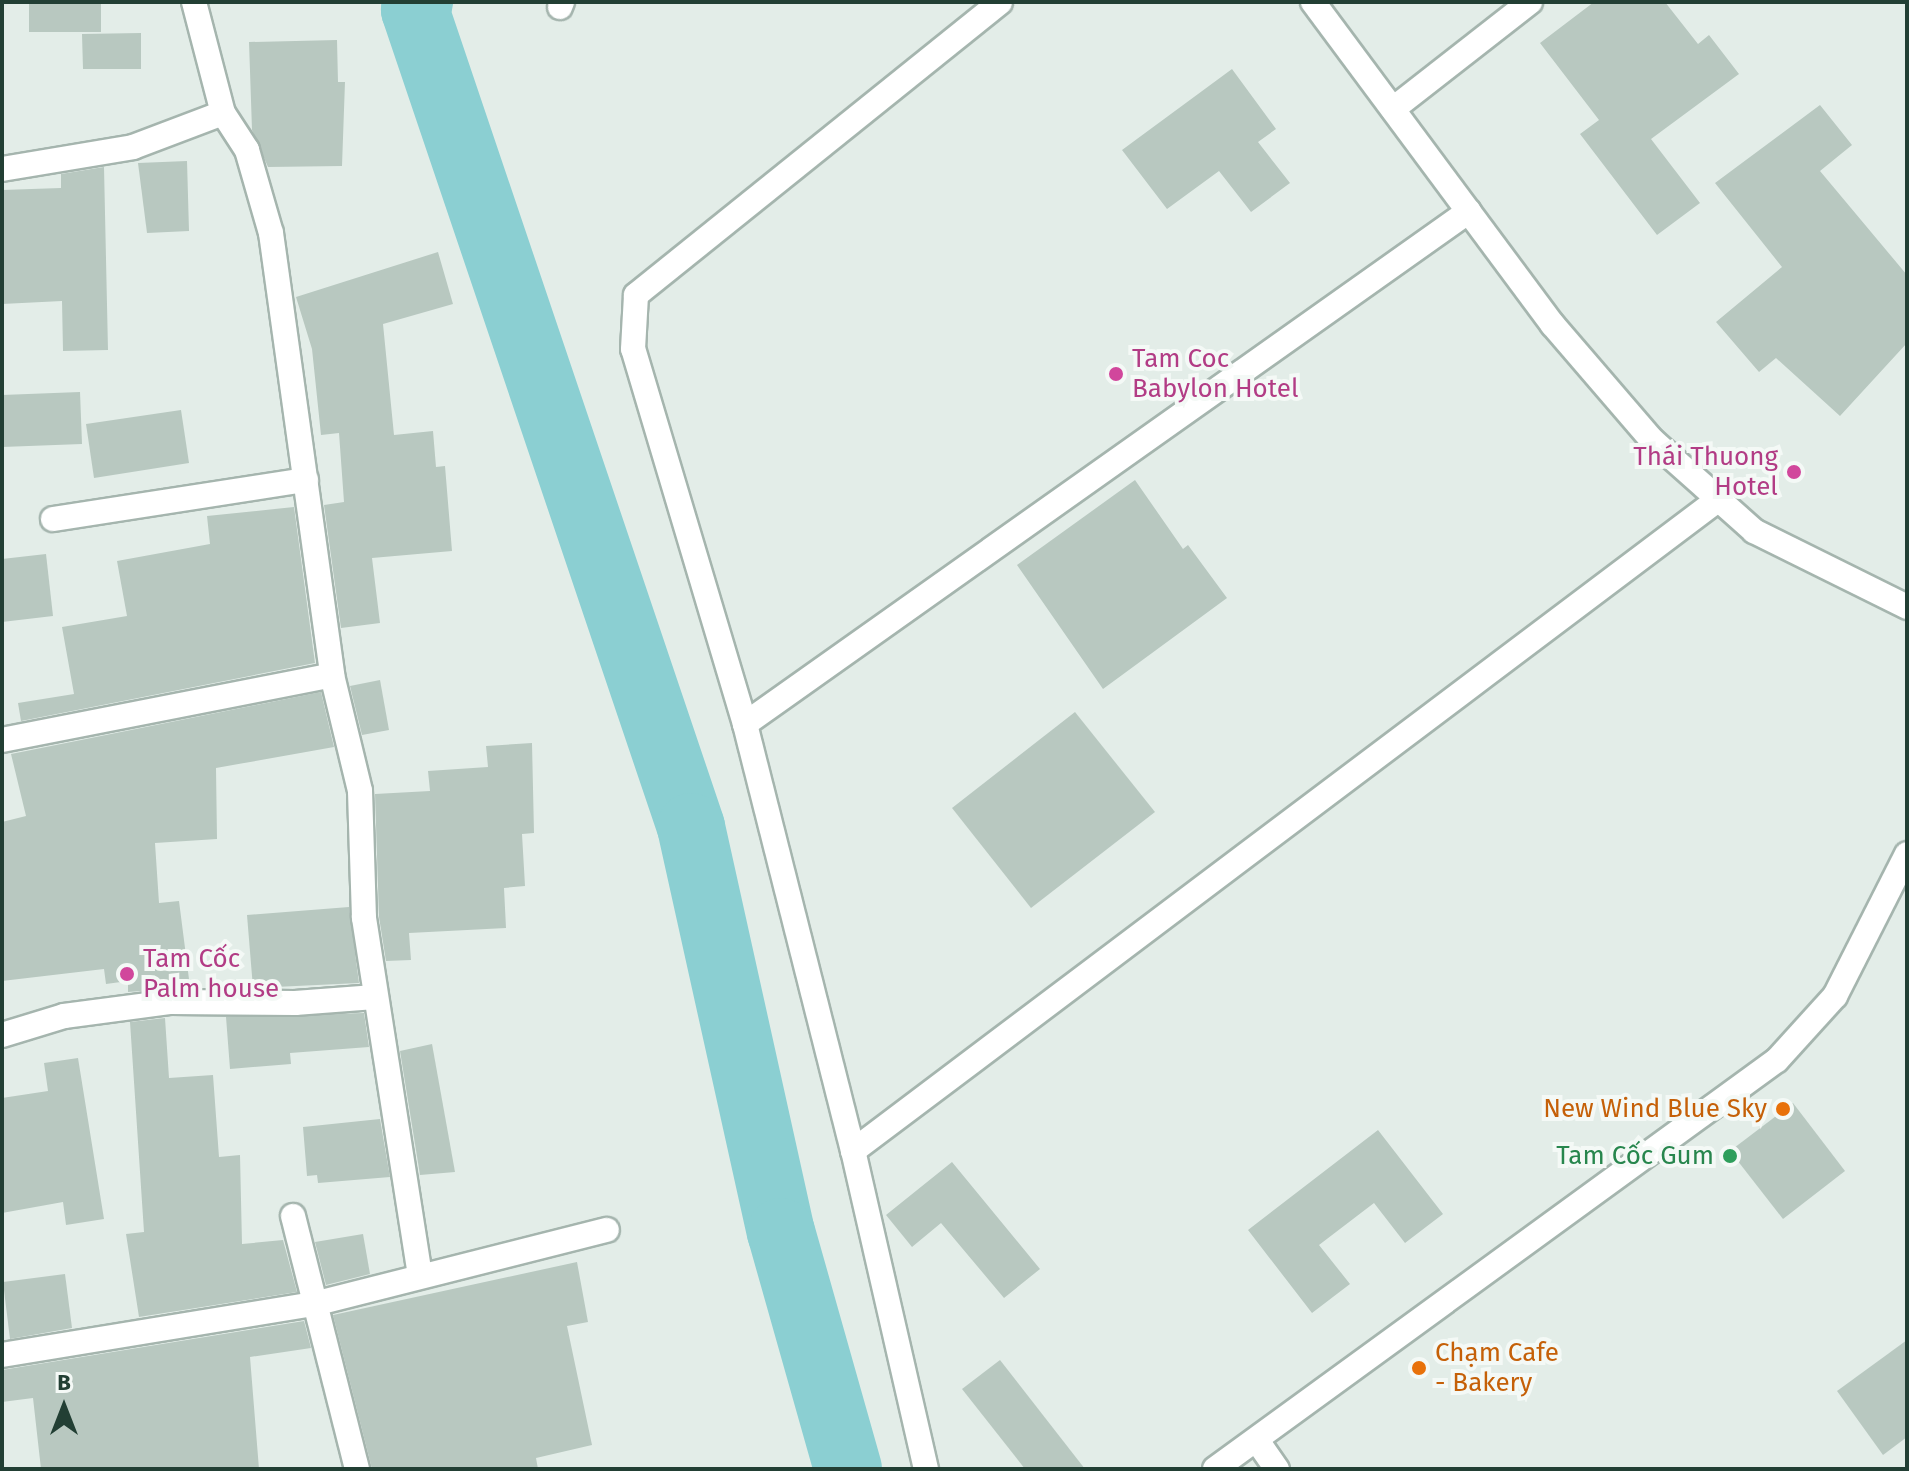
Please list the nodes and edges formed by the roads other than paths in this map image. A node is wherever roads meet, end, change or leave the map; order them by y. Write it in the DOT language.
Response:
graph roads {
  1 [pos="194,2"];
  2 [pos="1000,2"];
  3 [pos="1313,2"];
  4 [pos="1530,2"];
  5 [pos="1393,109"];
  6 [pos="223,113"];
  7 [pos="2,169"];
  8 [pos="1469,211"];
  9 [pos="306,480"];
  10 [pos="1719,499"];
  11 [pos="53,519"];
  12 [pos="1907,607"];
  13 [pos="332,675"];
  14 [pos="745,724"];
  15 [pos="2,740"];
  16 [pos="1907,854"];
  17 [pos="375,997"];
  18 [pos="2,1035"];
  19 [pos="853,1151"];
  20 [pos="293,1216"];
  21 [pos="607,1230"];
  22 [pos="420,1275"];
  23 [pos="314,1304"];
  24 [pos="2,1355"];
  25 [pos="1258,1442"];
  26 [pos="357,1469"];
  27 [pos="926,1469"];
  28 [pos="1215,1469"];
  29 [pos="1277,1469"];
  1 -- 6 [label="street"];
  2 -- 14 [label="street"];
  3 -- 5 [label="street"];
  4 -- 5 [label="street"];
  5 -- 8 [label="street"];
  6 -- 7 [label="street"];
  6 -- 9 [label="street"];
  8 -- 10 [label="street"];
  8 -- 14 [label="street"];
  9 -- 11 [label="street"];
  9 -- 13 [label="street"];
  10 -- 12 [label="street"];
  10 -- 19 [label="street"];
  13 -- 15 [label="street"];
  13 -- 17 [label="street"];
  14 -- 19 [label="street"];
  16 -- 25 [label="street"];
  17 -- 18 [label="street"];
  17 -- 22 [label="street"];
  19 -- 27 [label="street"];
  20 -- 23 [label="street"];
  21 -- 22 [label="street"];
  22 -- 23 [label="street"];
  23 -- 24 [label="street"];
  23 -- 26 [label="street"];
  25 -- 28 [label="street"];
  25 -- 29 [label="street"];
}
